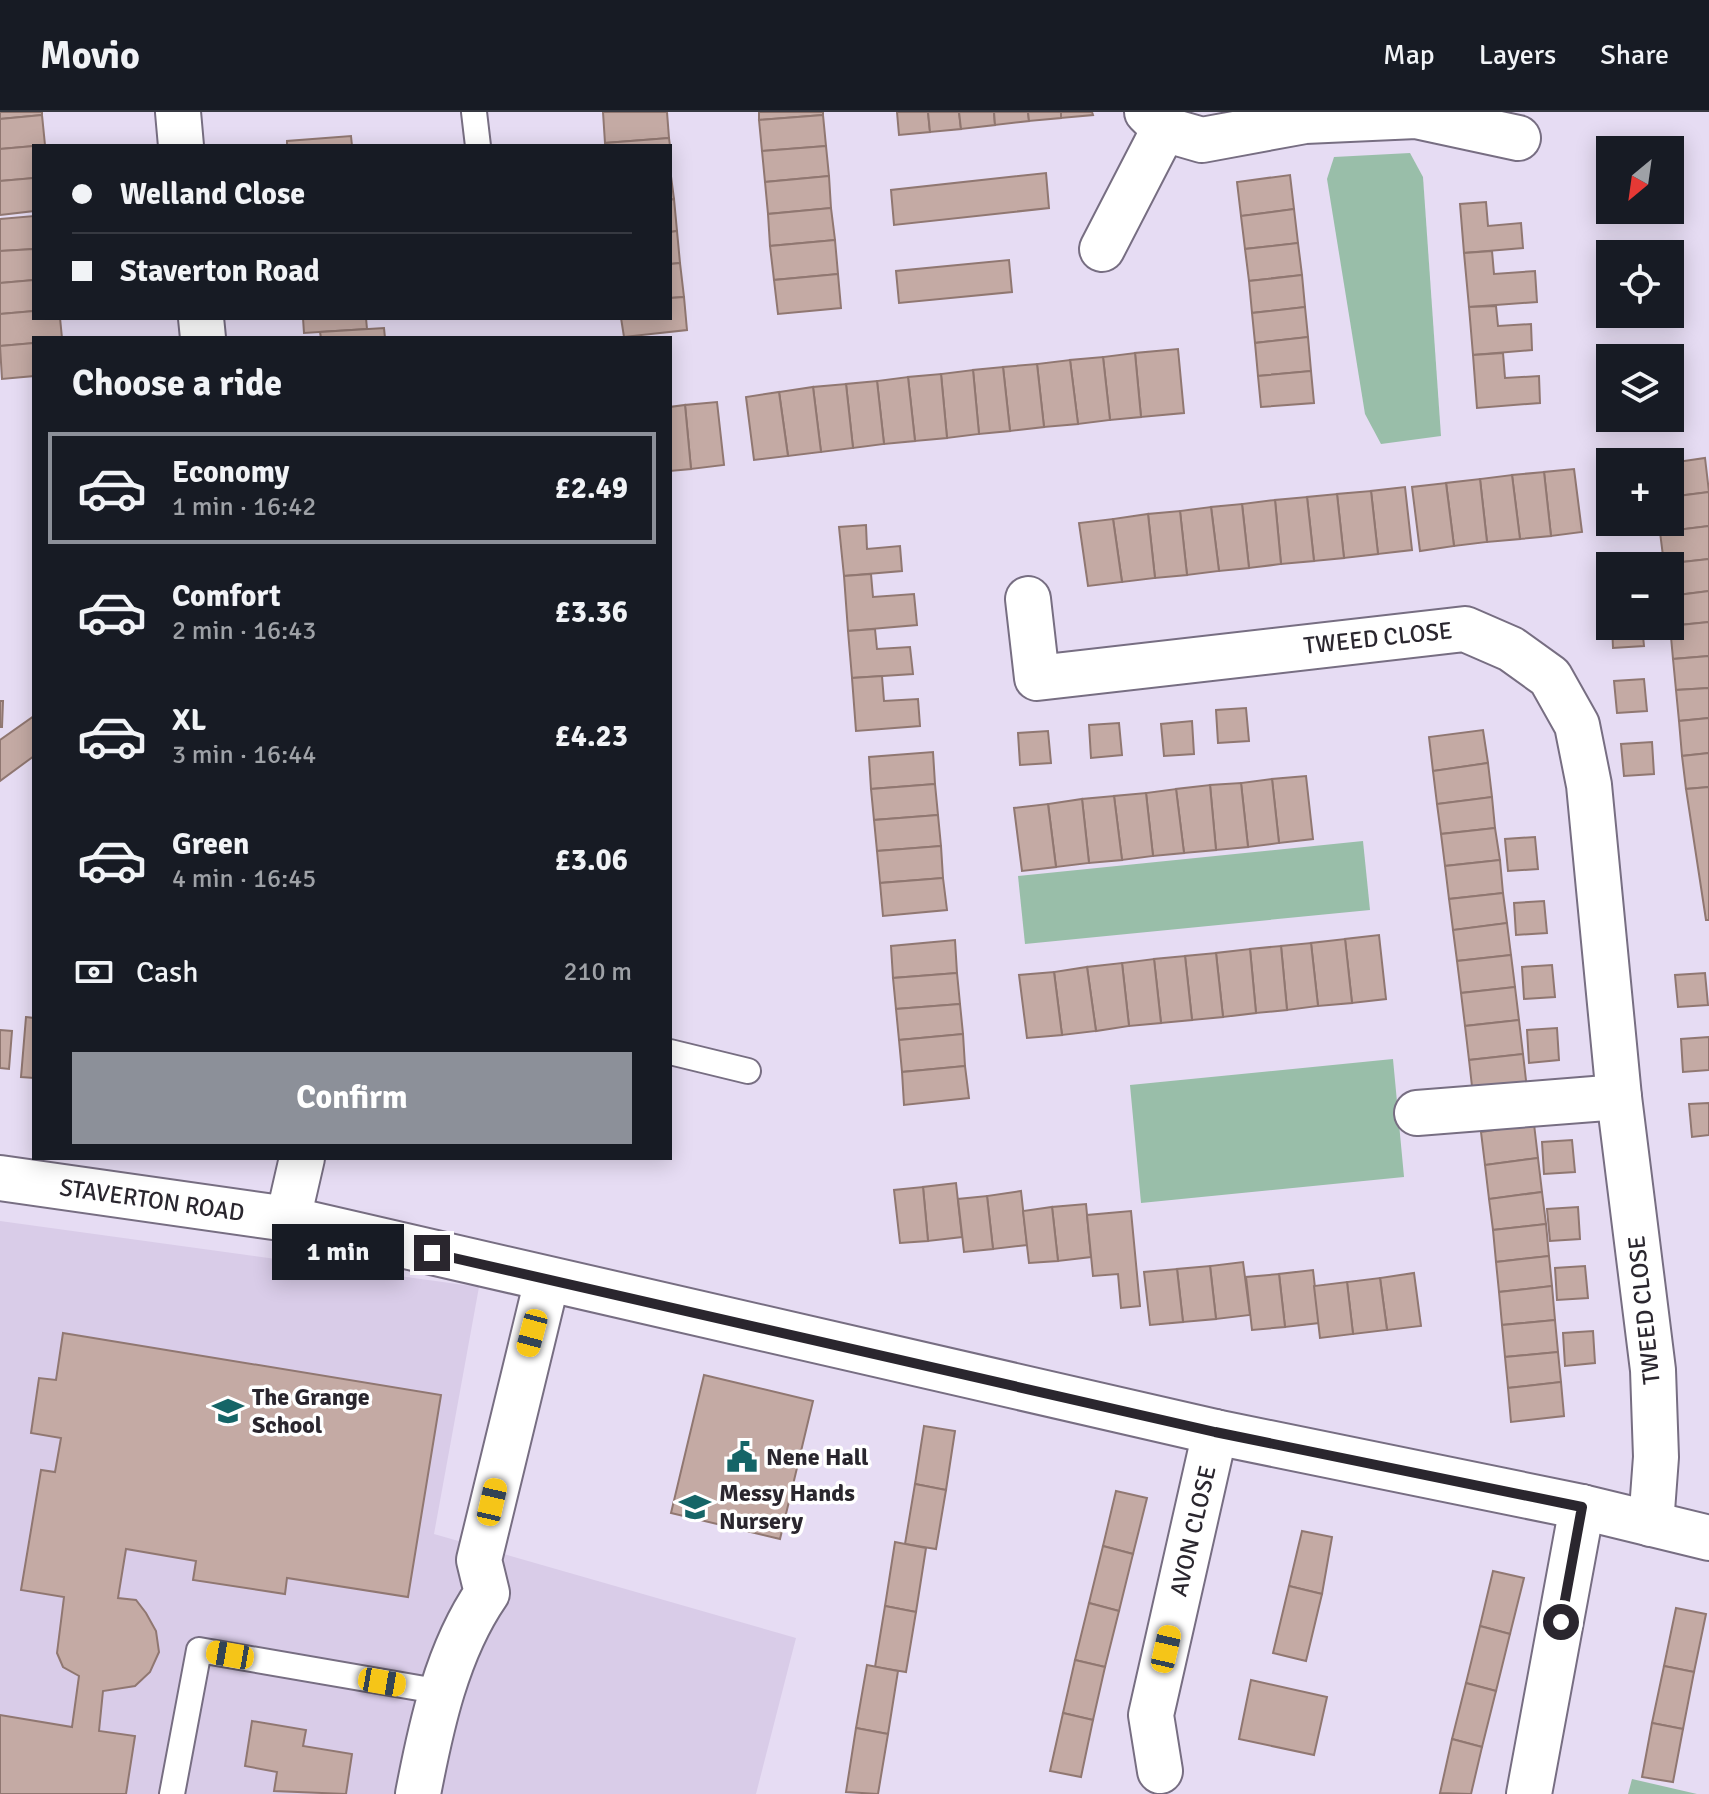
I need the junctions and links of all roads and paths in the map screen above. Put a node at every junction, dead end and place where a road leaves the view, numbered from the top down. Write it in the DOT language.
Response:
graph roads {
  1 [pos="178,112"];
  2 [pos="474,112"];
  3 [pos="1155,120"];
  4 [pos="1518,138"];
  5 [pos="181,144"];
  6 [pos="478,144"];
  7 [pos="1102,249"];
  8 [pos="1028,599"];
  9 [pos="672,1052"];
  10 [pos="748,1071"];
  11 [pos="1619,1097"];
  12 [pos="1417,1113"];
  13 [pos="302,1160"];
  14 [pos="0,1178"];
  15 [pos="288,1219"];
  16 [pos="547,1280"];
  17 [pos="1215,1432"];
  18 [pos="1582,1507"];
  19 [pos="1651,1524"];
  20 [pos="1709,1538"];
  21 [pos="442,1692"];
  22 [pos="1160,1771"];
  23 [pos="172,1794"];
  24 [pos="418,1794"];
  25 [pos="1529,1794"];
  1 -- 5 [label="street"];
  2 -- 6 [label="lane"];
  3 -- 4 [label="street"];
  3 -- 7 [label="street"];
  8 -- 11 [label="street, TWEED CLOSE"];
  9 -- 10 [label="lane"];
  11 -- 12 [label="street"];
  11 -- 19 [label="street, TWEED CLOSE"];
  13 -- 15 [label="street"];
  14 -- 15 [label="street, STAVERTON ROAD"];
  15 -- 16 [label="street, STAVERTON ROAD"];
  16 -- 17 [label="street, STAVERTON ROAD"];
  16 -- 21 [label="street"];
  17 -- 18 [label="street, STAVERTON ROAD"];
  17 -- 22 [label="street, AVON CLOSE"];
  18 -- 19 [label="street, STAVERTON ROAD"];
  18 -- 25 [label="street"];
  19 -- 20 [label="street, STAVERTON ROAD"];
  21 -- 23 [label="lane"];
  21 -- 24 [label="street"];
}
